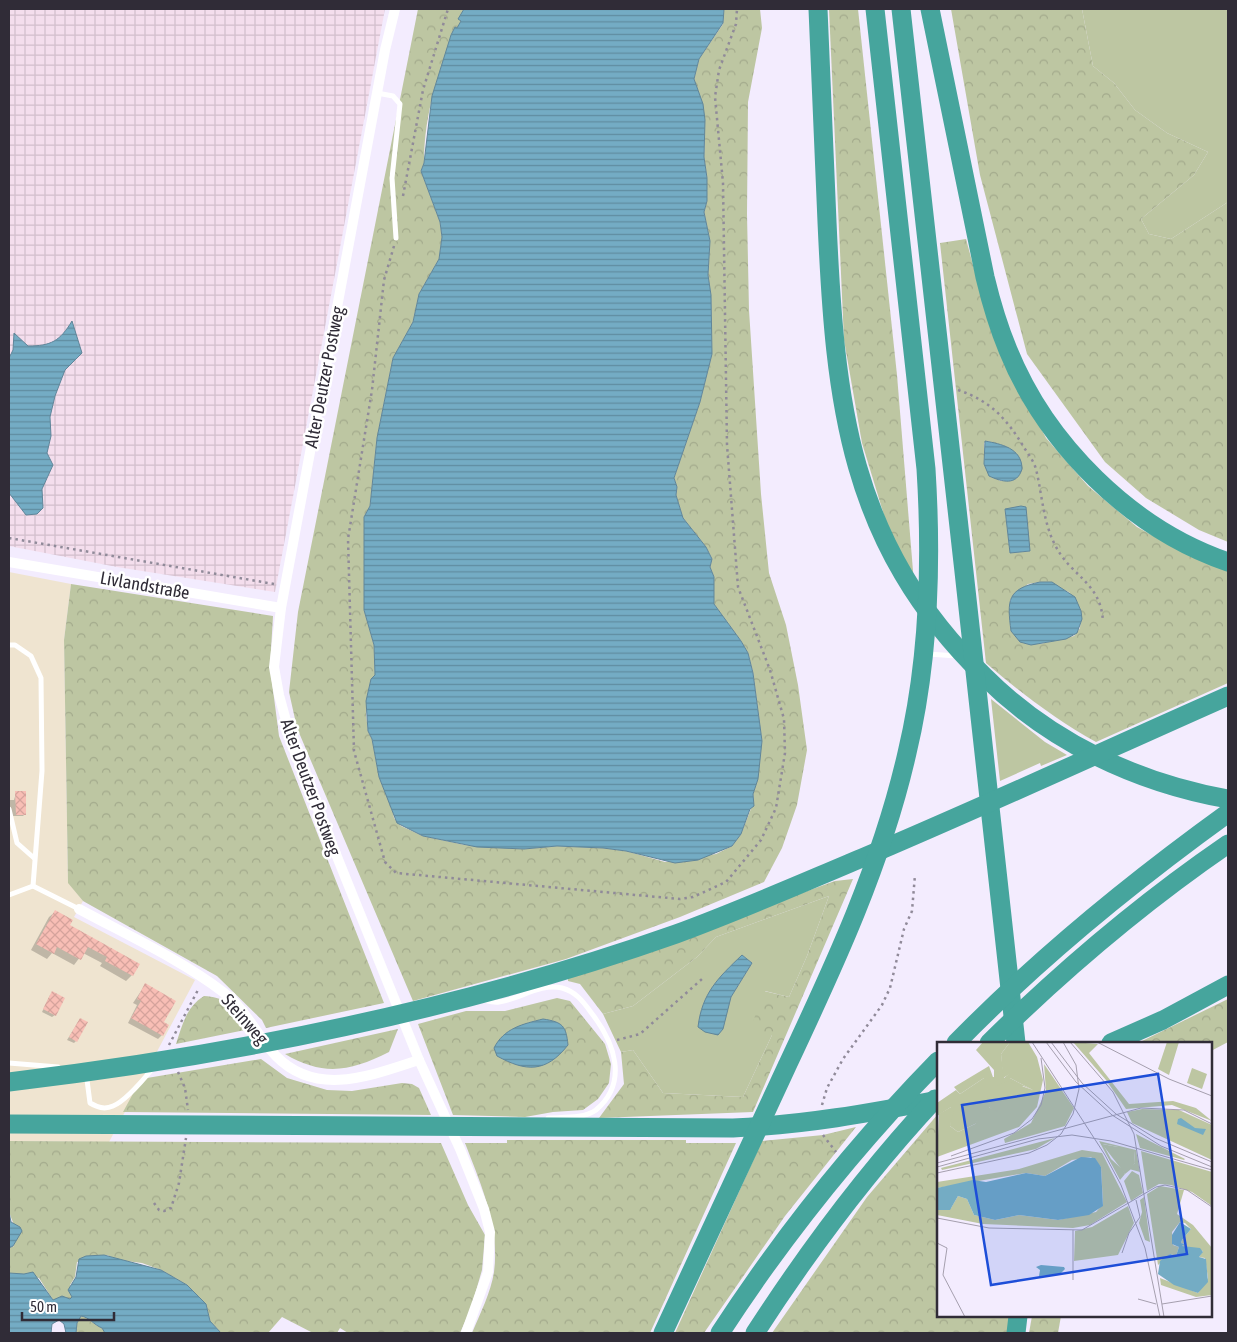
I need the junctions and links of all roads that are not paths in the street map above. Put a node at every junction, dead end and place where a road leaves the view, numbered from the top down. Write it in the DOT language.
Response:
graph roads {
  1 [pos="395,9"];
  2 [pos="818,9"];
  3 [pos="875,9"];
  4 [pos="901,9"];
  5 [pos="930,9"];
  6 [pos="377,93"];
  7 [pos="396,238"];
  8 [pos="9,562"];
  9 [pos="1228,562"];
  10 [pos="281,608"];
  11 [pos="9,645"];
  12 [pos="924,653"];
  13 [pos="975,657"];
  14 [pos="1228,696"];
  15 [pos="1226,803"];
  16 [pos="9,810"];
  17 [pos="1228,844"];
  18 [pos="34,858"];
  19 [pos="33,886"];
  20 [pos="9,895"];
  21 [pos="79,909"];
  22 [pos="1228,985"];
  23 [pos="464,998"];
  24 [pos="961,1037"];
  25 [pos="990,1042"];
  26 [pos="1016,1042"];
  27 [pos="1113,1042"];
  28 [pos="167,1050"];
  29 [pos="419,1060"];
  30 [pos="937,1062"];
  31 [pos="9,1063"];
  32 [pos="9,1082"];
  33 [pos="937,1097"];
  34 [pos="937,1100"];
  35 [pos="9,1124"];
  36 [pos="534,1127"];
  37 [pos="1018,1317"];
  38 [pos="466,1333"];
  39 [pos="663,1333"];
  40 [pos="720,1333"];
  41 [pos="755,1333"];
  42 [pos="1016,1333"];
  1 -- 6 [label="street, Alter Deutzer Postweg"];
  2 -- 15 [label="highway"];
  3 -- 12 [label="highway"];
  4 -- 13 [label="highway"];
  5 -- 9 [label="highway"];
  6 -- 7 [label="lane"];
  6 -- 10 [label="street, Alter Deutzer Postweg"];
  8 -- 10 [label="street, Livlandstraße"];
  10 -- 29 [label="street, Alter Deutzer Postweg"];
  11 -- 18 [label="lane"];
  12 -- 13 [label="lane"];
  12 -- 39 [label="highway"];
  13 -- 26 [label="highway"];
  14 -- 23 [label="highway"];
  15 -- 24 [label="highway"];
  16 -- 18 [label="lane"];
  17 -- 25 [label="highway"];
  18 -- 19 [label="lane"];
  19 -- 20 [label="lane"];
  19 -- 21 [label="lane"];
  21 -- 29 [label="street, Steinweg"];
  22 -- 27 [label="highway"];
  23 -- 32 [label="highway"];
  23 -- 36 [label="lane"];
  28 -- 31 [label="lane"];
  29 -- 38 [label="street, Alter Deutzer Postweg"];
  30 -- 40 [label="highway"];
  33 -- 41 [label="highway"];
  34 -- 36 [label="highway"];
  35 -- 36 [label="highway"];
  37 -- 42 [label="highway"];
}
